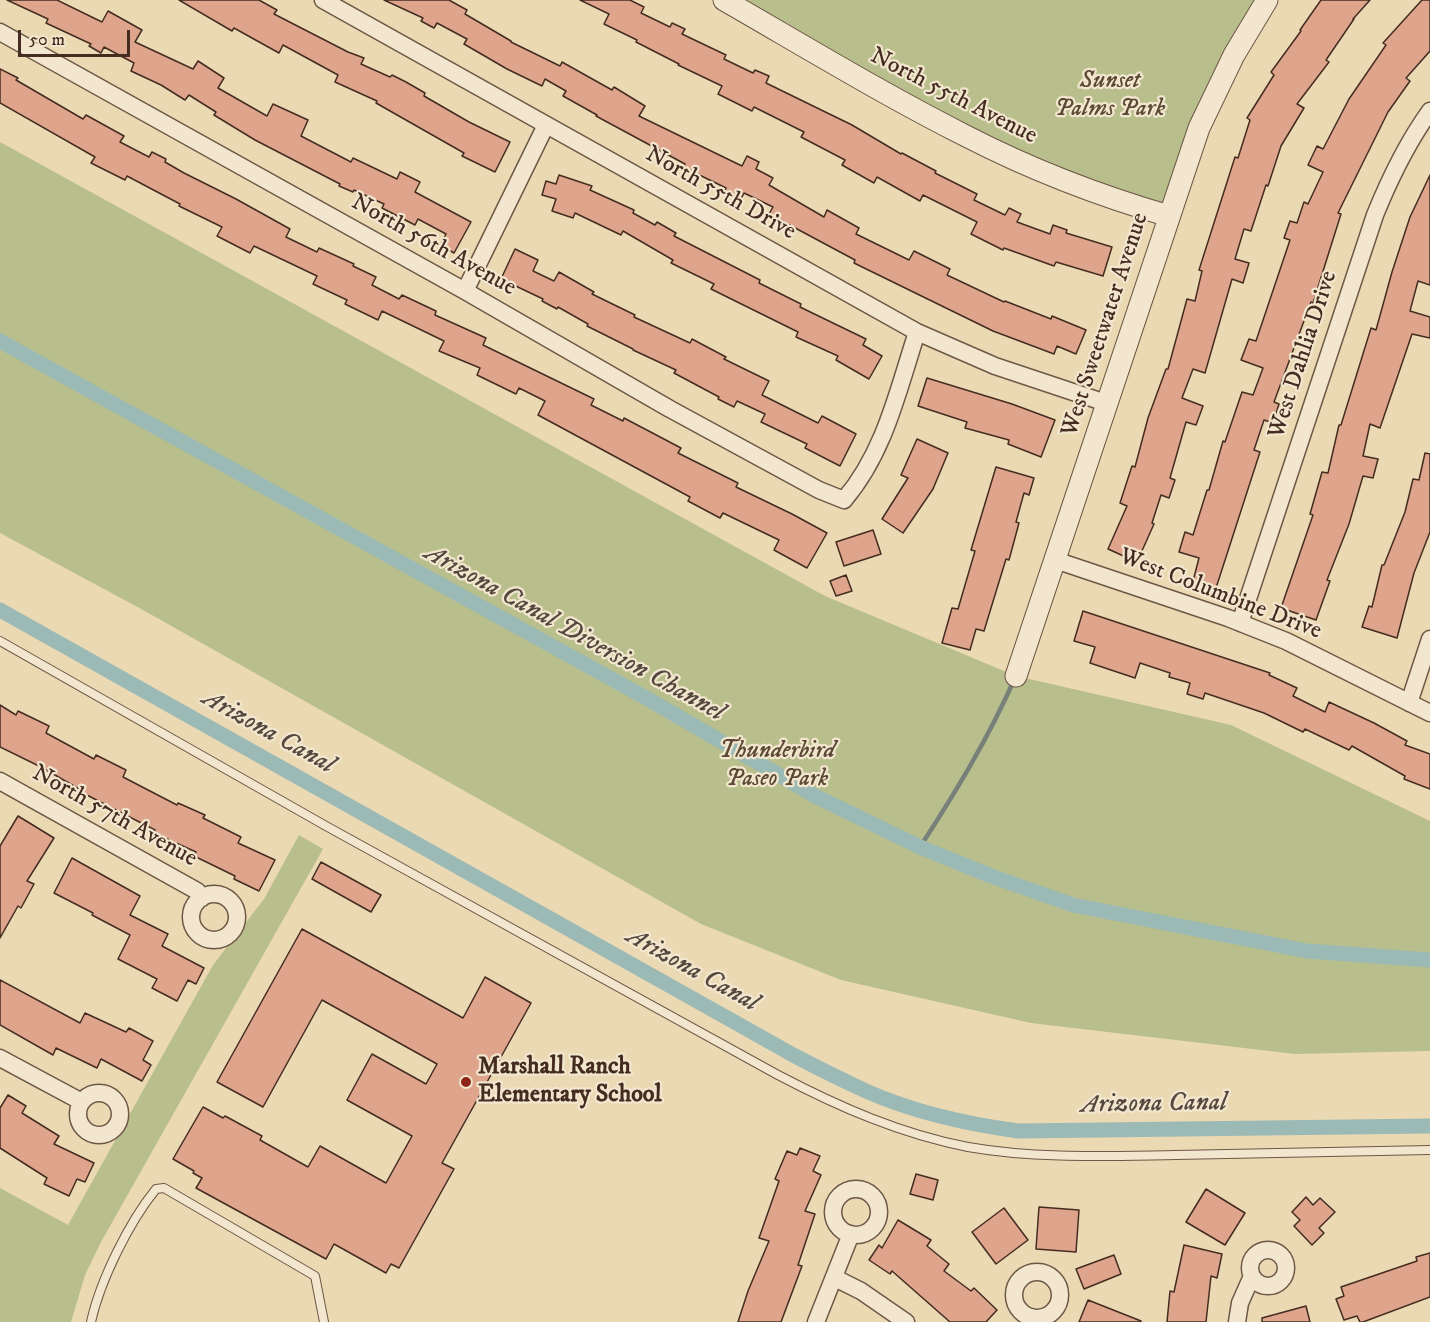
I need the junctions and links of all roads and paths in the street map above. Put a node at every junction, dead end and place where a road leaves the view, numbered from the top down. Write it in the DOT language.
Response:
graph roads {
  1 [pos="323,0"];
  2 [pos="723,0"];
  3 [pos="1267,0"];
  4 [pos="0,32"];
  5 [pos="1430,111"];
  6 [pos="546,125"];
  7 [pos="1169,216"];
  8 [pos="465,291"];
  9 [pos="917,332"];
  10 [pos="1106,402"];
  11 [pos="1055,560"];
  12 [pos="1240,623"];
  13 [pos="1430,639"];
  14 [pos="0,641"];
  15 [pos="1016,676"];
  16 [pos="1409,703"];
  17 [pos="1430,713"];
  18 [pos="0,782"];
  19 [pos="202,898"];
  20 [pos="0,1058"];
  21 [pos="81,1102"];
  22 [pos="1430,1150"];
  23 [pos="851,1234"];
  24 [pos="1252,1276"];
  25 [pos="835,1278"];
  26 [pos="90,1322"];
  27 [pos="324,1322"];
  28 [pos="816,1322"];
  29 [pos="906,1322"];
  30 [pos="1237,1322"];
  1 -- 6 [label="street, North 55th Drive"];
  2 -- 7 [label="street, North 55th Avenue"];
  3 -- 7 [label="street, West Sweetwater Avenue"];
  4 -- 8 [label="street, North 56th Avenue"];
  5 -- 12 [label="street, West Dahlia Drive"];
  6 -- 8 [label="street"];
  6 -- 9 [label="street, North 55th Drive"];
  7 -- 10 [label="street, West Sweetwater Avenue"];
  8 -- 9 [label="street, North 56th Avenue"];
  9 -- 10 [label="street, North 55th Drive"];
  10 -- 11 [label="street, West Sweetwater Avenue"];
  11 -- 12 [label="street, West Columbine Drive"];
  11 -- 15 [label="street, West Sweetwater Avenue"];
  12 -- 16 [label="street, West Columbine Drive"];
  13 -- 16 [label="street"];
  14 -- 22 [label="lane"];
  16 -- 17 [label="street, West Columbine Drive"];
  18 -- 19 [label="street, North 57th Avenue"];
  20 -- 21 [label="street"];
  23 -- 25 [label="street"];
  24 -- 30 [label="street"];
  25 -- 28 [label="street"];
  25 -- 29 [label="street"];
  26 -- 27 [label="lane"];
}
